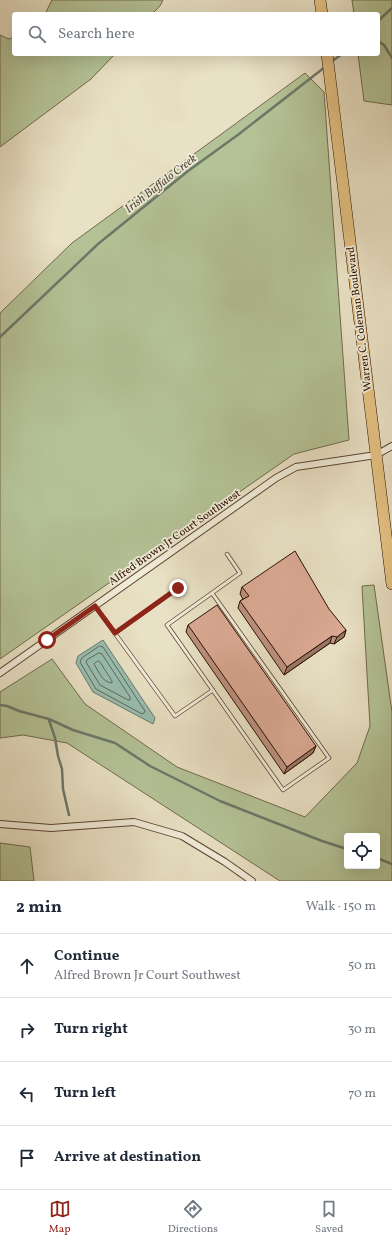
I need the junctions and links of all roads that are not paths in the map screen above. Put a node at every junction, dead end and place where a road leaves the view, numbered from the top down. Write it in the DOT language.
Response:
graph roads {
  1 [pos="320,0"];
  2 [pos="322,12"];
  3 [pos="327,56"];
  4 [pos="392,446"];
  5 [pos="376,455"];
  6 [pos="227,554"];
  7 [pos="392,584"];
  8 [pos="178,588"];
  9 [pos="212,593"];
  10 [pos="95,606"];
  11 [pos="115,633"];
  12 [pos="0,673"];
  13 [pos="213,690"];
  14 [pos="0,824"];
  15 [pos="252,881"];
  1 -- 2 [label="highway"];
  3 -- 5 [label="highway, Warren C. Coleman Boulevard"];
  4 -- 5 [label="street"];
  5 -- 7 [label="highway, Warren C. Coleman Boulevard"];
  5 -- 10 [label="street, Alfred Brown Jr Court Southwest"];
  6 -- 9 [label="lane"];
  8 -- 11 [label="lane"];
  9 -- 13 [label="lane"];
  9 -- 13 [label="lane"];
  10 -- 11 [label="lane"];
  10 -- 12 [label="street, Alfred Brown Jr Court Southwest"];
  11 -- 13 [label="lane"];
  14 -- 15 [label="street"];
}
